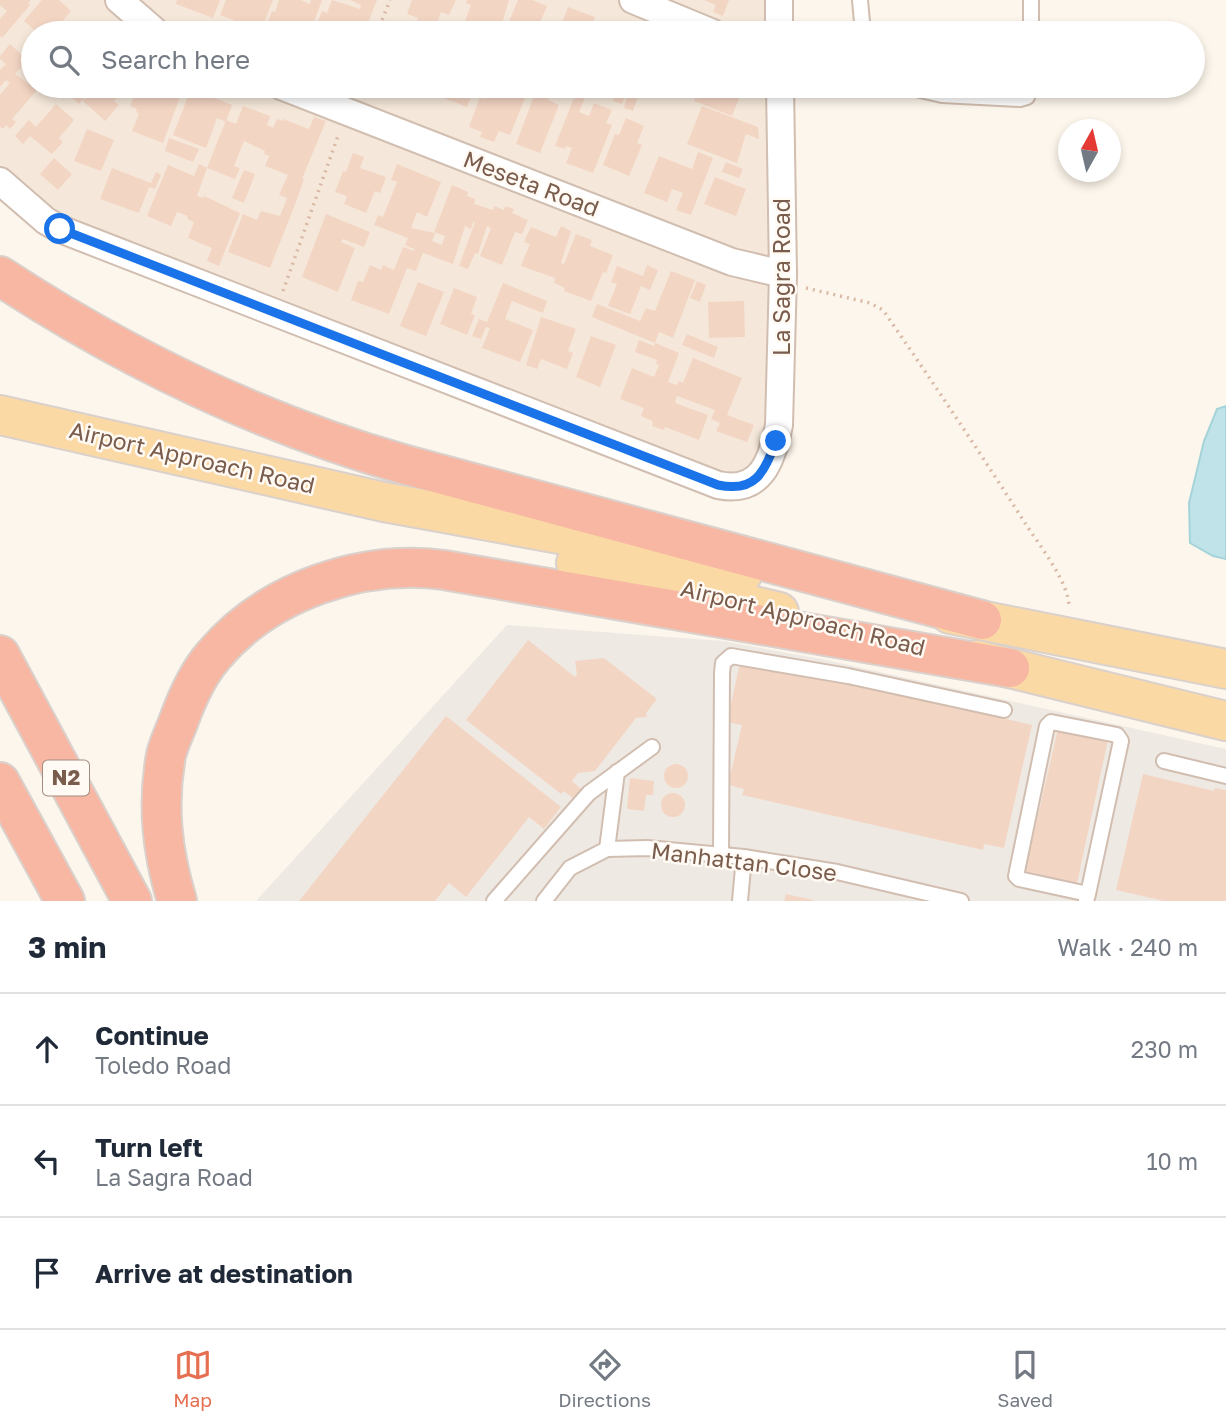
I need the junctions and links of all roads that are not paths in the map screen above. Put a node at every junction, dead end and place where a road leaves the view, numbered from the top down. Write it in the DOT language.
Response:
graph roads {
  1 [pos="119,0"];
  2 [pos="633,0"];
  3 [pos="779,0"];
  4 [pos="860,0"];
  5 [pos="1031,0"];
  6 [pos="143,21"];
  7 [pos="684,21"];
  8 [pos="779,21"];
  9 [pos="862,21"];
  10 [pos="1031,21"];
  11 [pos="313,98"];
  12 [pos="780,98"];
  13 [pos="1000,98"];
  14 [pos="1024,98"];
  15 [pos="0,181"];
  16 [pos="0,276"];
  17 [pos="783,280"];
  18 [pos="0,415"];
  19 [pos="384,502"];
  20 [pos="982,620"];
  21 [pos="0,655"];
  22 [pos="1010,668"];
  23 [pos="1226,669"];
  24 [pos="1004,710"];
  25 [pos="1226,721"];
  26 [pos="652,747"];
  27 [pos="1164,761"];
  28 [pos="617,772"];
  29 [pos="1226,776"];
  30 [pos="0,782"];
  31 [pos="607,849"];
  32 [pos="722,855"];
  33 [pos="744,857"];
  34 [pos="1087,897"];
  35 [pos="938,898"];
  36 [pos="65,901"];
  37 [pos="132,901"];
  38 [pos="177,901"];
  39 [pos="494,901"];
  40 [pos="544,901"];
  41 [pos="740,901"];
  42 [pos="961,901"];
  1 -- 6 [label="street"];
  2 -- 7 [label="street"];
  3 -- 8 [label="street"];
  4 -- 9 [label="lane"];
  5 -- 10 [label="lane"];
  11 -- 17 [label="street, Meseta Road"];
  12 -- 17 [label="street, La Sagra Road"];
  13 -- 14 [label="lane"];
  15 -- 17 [label="street, La Sagra Road"];
  16 -- 20 [label="highway"];
  18 -- 19 [label="main road, Airport Approach Road"];
  19 -- 20 [label="main road, Airport Approach Road"];
  19 -- 22 [label="main road, Airport Approach Road"];
  20 -- 23 [label="main road, Airport Approach Road"];
  21 -- 37 [label="highway, N2"];
  22 -- 25 [label="main road, Airport Approach Road"];
  22 -- 38 [label="highway"];
  24 -- 32 [label="lane"];
  26 -- 28 [label="lane"];
  27 -- 29 [label="lane"];
  28 -- 31 [label="lane"];
  28 -- 39 [label="lane"];
  30 -- 36 [label="highway, N2"];
  31 -- 32 [label="lane, Manhattan Close"];
  31 -- 40 [label="lane, Manhattan Close"];
  32 -- 33 [label="lane, Manhattan Close"];
  33 -- 35 [label="lane, Manhattan Close"];
  33 -- 41 [label="lane"];
  34 -- 34 [label="lane"];
  35 -- 42 [label="lane, Manhattan Close"];
}
